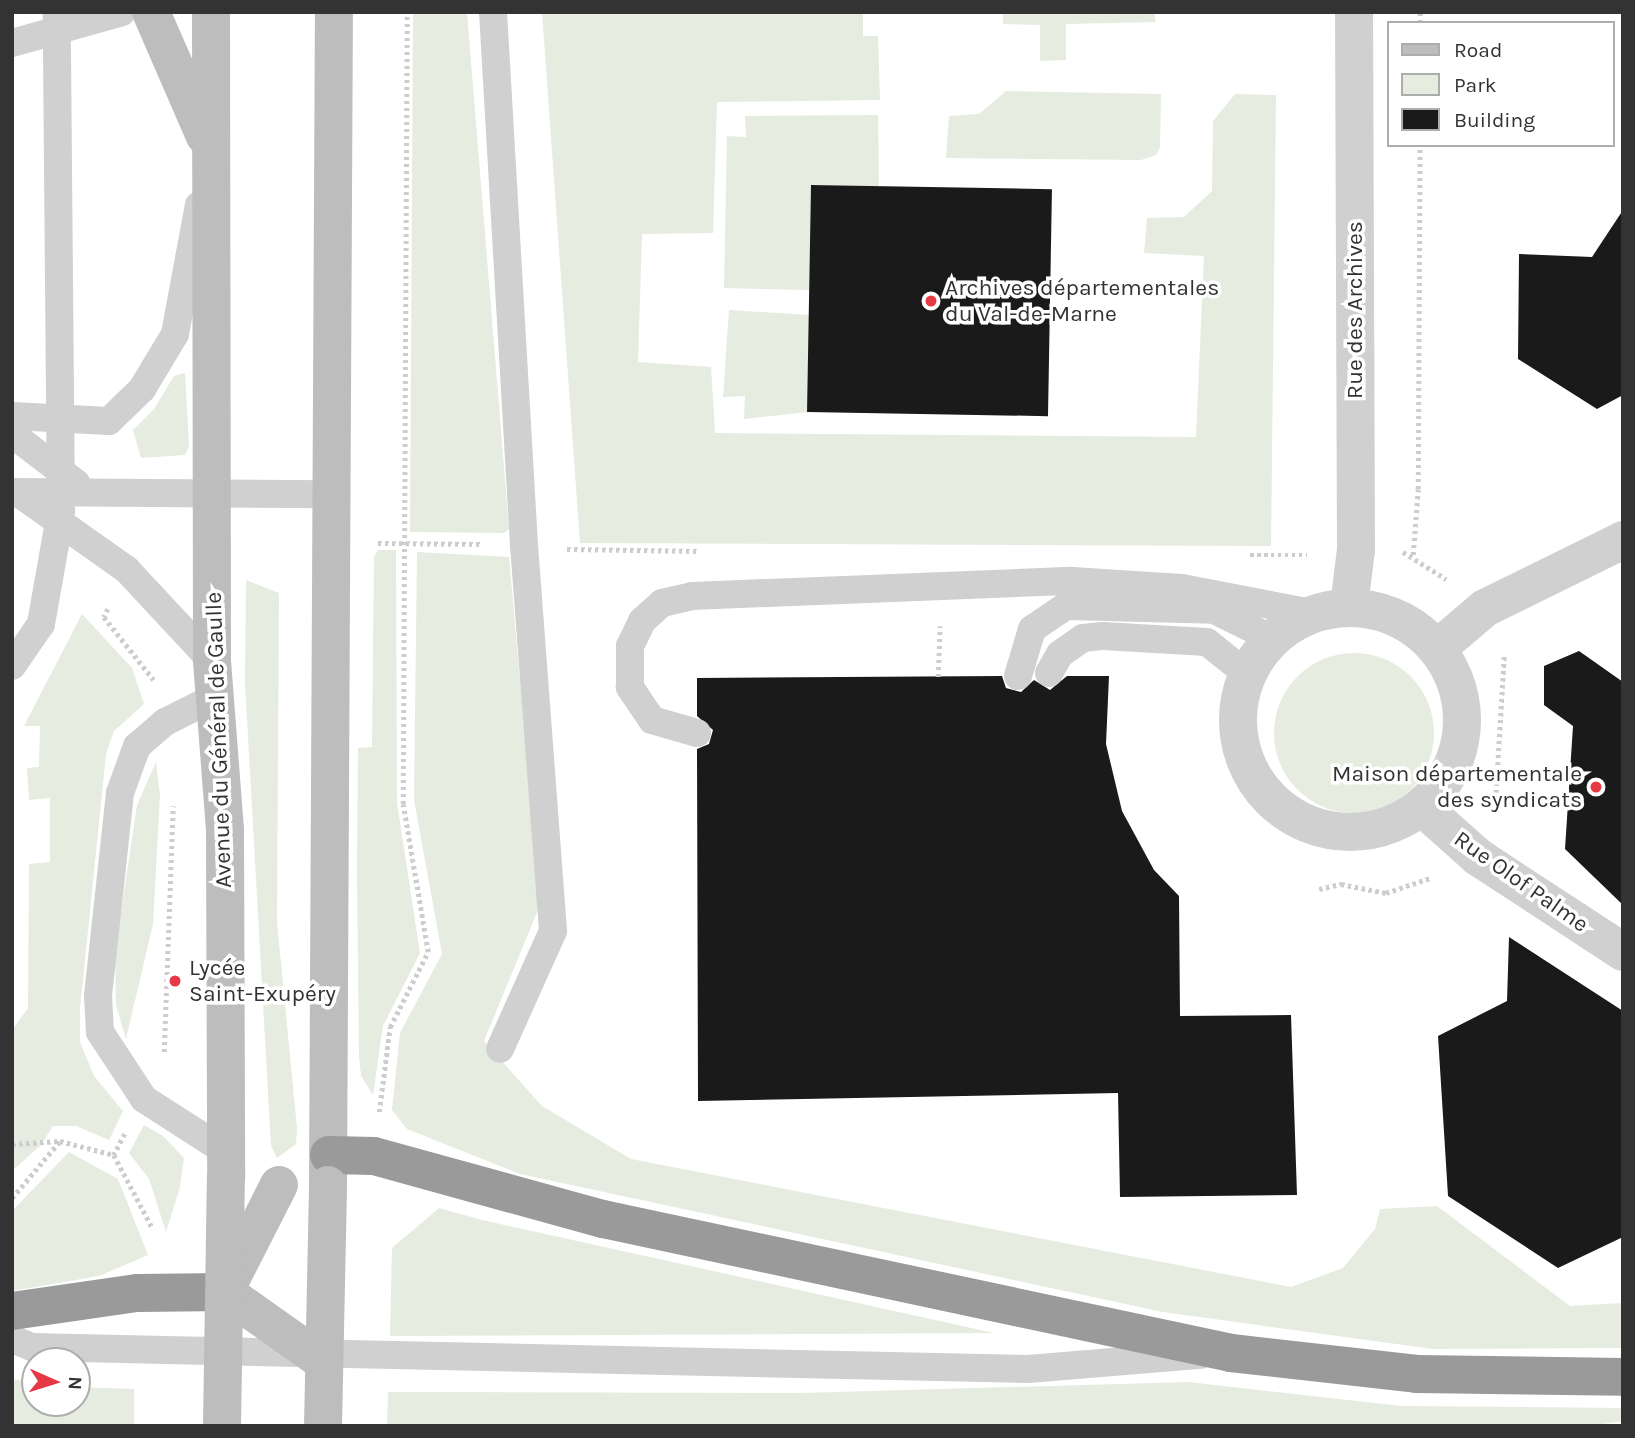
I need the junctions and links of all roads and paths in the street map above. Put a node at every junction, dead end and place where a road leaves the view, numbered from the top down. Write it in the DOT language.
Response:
graph roads {
  1 [pos="57,12"];
  2 [pos="122,12"];
  3 [pos="151,12"];
  4 [pos="211,12"];
  5 [pos="334,12"];
  6 [pos="357,12"];
  7 [pos="407,12"];
  8 [pos="493,12"];
  9 [pos="1354,12"];
  10 [pos="12,43"];
  11 [pos="335,141"];
  12 [pos="210,147"];
  13 [pos="1420,147"];
  14 [pos="12,416"];
  15 [pos="12,434"];
  16 [pos="14,492"];
  17 [pos="89,493"];
  18 [pos="212,494"];
  19 [pos="331,494"];
  20 [pos="1623,540"];
  21 [pos="1356,550"];
  22 [pos="1413,555"];
  23 [pos="1349,607"];
  24 [pos="1485,608"];
  25 [pos="1312,613"];
  26 [pos="941,617"];
  27 [pos="1271,638"];
  28 [pos="1438,648"];
  29 [pos="12,666"];
  30 [pos="1049,673"];
  31 [pos="1247,674"];
  32 [pos="1018,676"];
  33 [pos="939,677"];
  34 [pos="213,680"];
  35 [pos="697,733"];
  36 [pos="1423,807"];
  37 [pos="1623,952"];
  38 [pos="500,1049"];
  39 [pos="60,1141"];
  40 [pos="12,1144"];
  41 [pos="114,1155"];
  42 [pos="374,1156"];
  43 [pos="226,1164"];
  44 [pos="329,1170"];
  45 [pos="12,1198"];
  46 [pos="225,1292"];
  47 [pos="12,1311"];
  48 [pos="12,1339"];
  49 [pos="1231,1353"];
  50 [pos="324,1362"];
  51 [pos="1623,1377"];
  52 [pos="222,1426"];
  53 [pos="323,1426"];
  1 -- 29 [label="lane, bridge"];
  2 -- 10 [label="lane"];
  3 -- 12 [label="main road"];
  4 -- 12 [label="main road, Avenue du Général de Gaulle"];
  5 -- 11 [label="main road"];
  6 -- 11 [label="main road"];
  7 -- 42 [label="path"];
  8 -- 38 [label="lane"];
  9 -- 21 [label="street, Rue des Archives"];
  11 -- 19 [label="main road"];
  12 -- 14 [label="lane"];
  12 -- 18 [label="main road, Avenue du Général de Gaulle"];
  13 -- 22 [label="path"];
  15 -- 17 [label="lane"];
  16 -- 17 [label="lane"];
  16 -- 34 [label="lane"];
  17 -- 18 [label="lane"];
  18 -- 19 [label="lane"];
  18 -- 34 [label="main road, Avenue du Général de Gaulle"];
  19 -- 44 [label="main road"];
  20 -- 24 [label="street"];
  21 -- 22 [label="path"];
  21 -- 23 [label="street, Rue des Archives"];
  22 -- 24 [label="path"];
  23 -- 25 [label="street"];
  23 -- 28 [label="street"];
  24 -- 28 [label="street"];
  25 -- 27 [label="street"];
  25 -- 35 [label="lane"];
  26 -- 33 [label="path"];
  27 -- 31 [label="street"];
  27 -- 32 [label="lane"];
  28 -- 36 [label="street"];
  30 -- 31 [label="lane"];
  31 -- 36 [label="street"];
  34 -- 43 [label="main road, Avenue du Général de Gaulle"];
  34 -- 43 [label="lane"];
  36 -- 37 [label="street, Rue Olof Palme"];
  39 -- 40 [label="path"];
  39 -- 41 [label="path"];
  39 -- 45 [label="path"];
  42 -- 44 [label="highway"];
  42 -- 49 [label="highway"];
  43 -- 46 [label="main road, Avenue du Général de Gaulle, bridge"];
  44 -- 46 [label="main road, bridge"];
  44 -- 50 [label="main road, bridge"];
  46 -- 47 [label="highway"];
  46 -- 50 [label="main road, bridge"];
  46 -- 52 [label="main road, Avenue du Général de Gaulle, bridge"];
  48 -- 49 [label="lane"];
  49 -- 51 [label="highway"];
  50 -- 53 [label="main road, bridge"];
}
